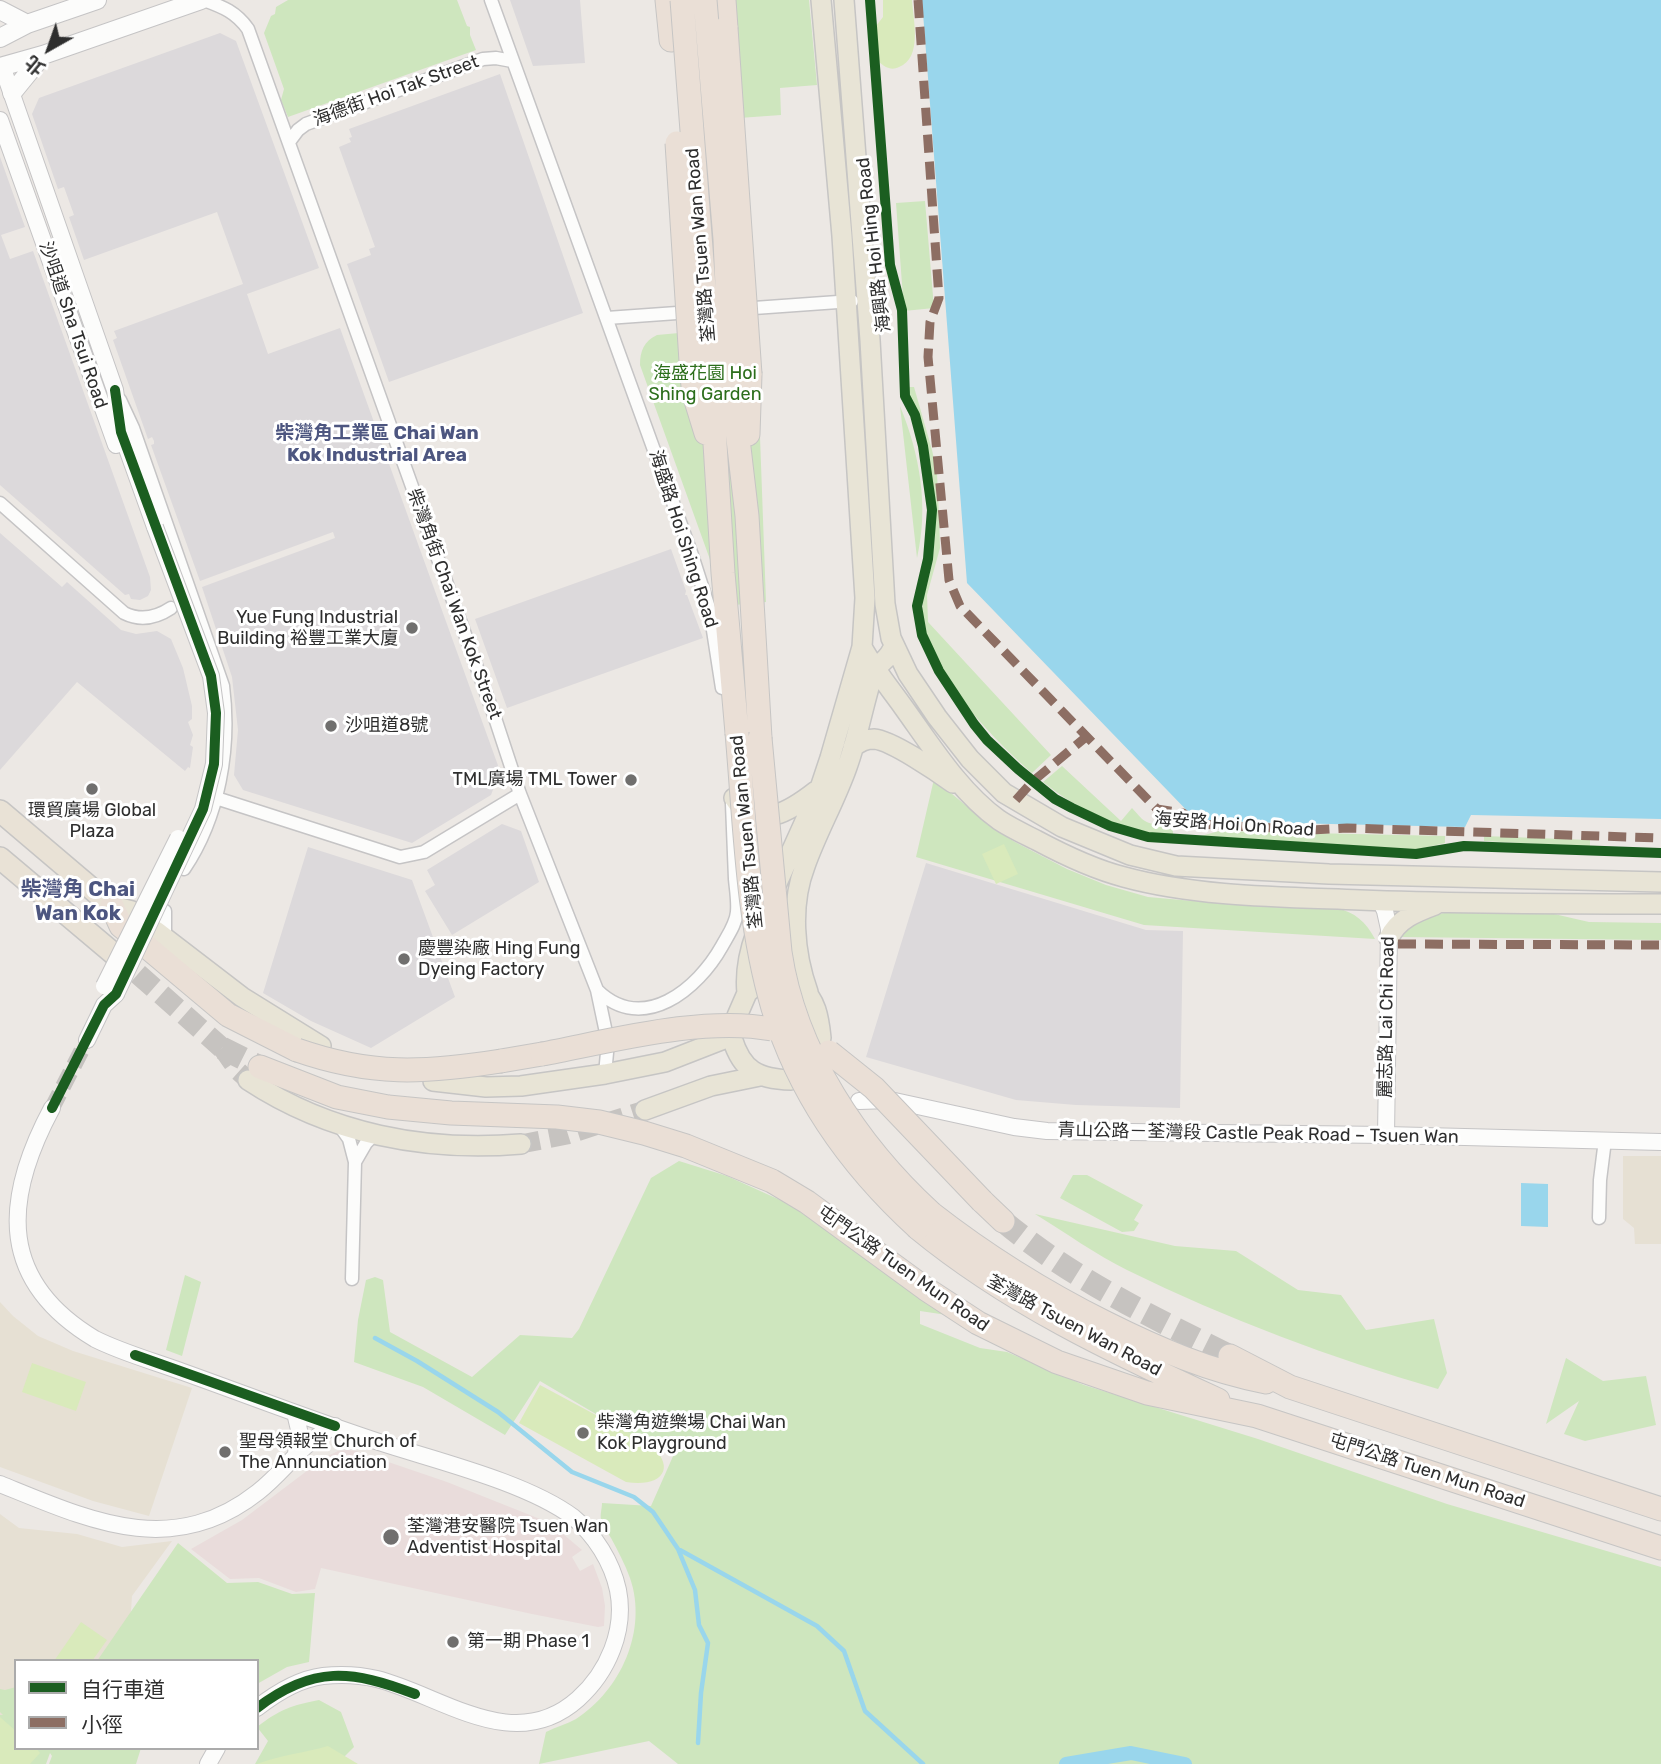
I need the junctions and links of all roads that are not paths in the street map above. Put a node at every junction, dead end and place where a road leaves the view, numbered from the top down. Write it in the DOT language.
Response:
graph roads {
  1 [pos="97,0"];
  2 [pos="202,0"];
  3 [pos="491,0"];
  4 [pos="705,0"];
  5 [pos="724,0"];
  6 [pos="821,0"];
  7 [pos="844,0"];
  8 [pos="670,3"];
  9 [pos="0,10"];
  10 [pos="27,24"];
  11 [pos="0,38"];
  12 [pos="43,55"];
  13 [pos="512,61"];
  14 [pos="1,64"];
  15 [pos="12,93"];
  16 [pos="0,120"];
  17 [pos="289,142"];
  18 [pos="866,301"];
  19 [pos="846,302"];
  20 [pos="607,318"];
  21 [pos="115,390"];
  22 [pos="116,434"];
  23 [pos="717,474"];
  24 [pos="0,503"];
  25 [pos="747,516"];
  26 [pos="170,608"];
  27 [pos="892,641"];
  28 [pos="862,647"];
  29 [pos="874,670"];
  30 [pos="853,747"];
  31 [pos="820,788"];
  32 [pos="731,792"];
  33 [pos="969,793"];
  34 [pos="520,794"];
  35 [pos="216,798"];
  36 [pos="0,811"];
  37 [pos="0,858"];
  38 [pos="184,869"];
  39 [pos="1329,874"];
  40 [pos="1661,882"];
  41 [pos="1380,900"];
  42 [pos="1442,903"];
  43 [pos="1661,904"];
  44 [pos="165,911"];
  45 [pos="123,916"];
  46 [pos="156,938"];
  47 [pos="1389,938"];
  48 [pos="114,954"];
  49 [pos="597,990"];
  50 [pos="808,992"];
  51 [pos="747,993"];
  52 [pos="737,1016"];
  53 [pos="772,1029"];
  54 [pos="87,1040"];
  55 [pos="321,1046"];
  56 [pos="821,1049"];
  57 [pos="254,1074"];
  58 [pos="605,1074"];
  59 [pos="760,1076"];
  60 [pos="433,1081"];
  61 [pos="859,1101"];
  62 [pos="52,1108"];
  63 [pos="645,1110"];
  64 [pos="339,1125"];
  65 [pos="374,1135"];
  66 [pos="1386,1135"];
  67 [pos="1605,1140"];
  68 [pos="1661,1142"];
  69 [pos="521,1143"];
  70 [pos="355,1162"];
  71 [pos="1599,1218"];
  72 [pos="925,1220"];
  73 [pos="1003,1221"];
  74 [pos="352,1279"];
  75 [pos="1230,1356"];
  76 [pos="1290,1387"];
  77 [pos="295,1413"];
  78 [pos="1257,1416"];
  79 [pos="335,1426"];
  80 [pos="296,1453"];
  81 [pos="0,1485"];
  82 [pos="1661,1509"];
  83 [pos="1661,1548"];
  84 [pos="259,1706"];
  1 -- 10 [label="main road"];
  2 -- 12 [label="main road"];
  2 -- 17 [label="street, 柴灣角街 Chai Wan Kok Street"];
  3 -- 13 [label="street, 海盛路 Hoi Shing Road"];
  4 -- 25 [label="highway, 荃灣路 Tsuen Wan Road, bridge"];
  5 -- 25 [label="highway, bridge"];
  6 -- 19 [label="main road, 海興路 Hoi Hing Road"];
  7 -- 18 [label="main road, 海興路 Hoi Hing Road"];
  8 -- 23 [label="highway, 荃灣路 Tsuen Wan Road, bridge"];
  8 -- 23 [label="highway, bridge"];
  9 -- 10 [label="main road"];
  10 -- 11 [label="main road"];
  12 -- 14 [label="main road"];
  12 -- 15 [label="main road"];
  13 -- 17 [label="street, 海德街 Hoi Tak Street"];
  13 -- 20 [label="street, 海盛路 Hoi Shing Road"];
  14 -- 15 [label="street, 沙咀道 Sha Tsui Road"];
  15 -- 21 [label="street, 沙咀道 Sha Tsui Road"];
  16 -- 22 [label="street, 沙咀道 Sha Tsui Road"];
  17 -- 34 [label="street, 柴灣角街 Chai Wan Kok Street"];
  18 -- 19 [label="street"];
  18 -- 27 [label="main road, 海興路 Hoi Hing Road"];
  19 -- 20 [label="street"];
  19 -- 28 [label="main road, 海興路 Hoi Hing Road"];
  20 -- 32 [label="street, 海盛路 Hoi Shing Road"];
  21 -- 22 [label="street, 沙咀道 Sha Tsui Road"];
  21 -- 35 [label="street, 沙咀道 Sha Tsui Road"];
  22 -- 54 [label="street, 沙咀道 Sha Tsui Road, bridge"];
  23 -- 72 [label="highway, 荃灣路 Tsuen Wan Road, bridge"];
  24 -- 26 [label="street"];
  25 -- 72 [label="highway, 荃灣路 Tsuen Wan Road, bridge"];
  27 -- 28 [label="main road"];
  27 -- 29 [label="main road"];
  27 -- 39 [label="main road"];
  28 -- 29 [label="main road"];
  28 -- 31 [label="main road, 海興路 Hoi Hing Road"];
  29 -- 30 [label="main road"];
  29 -- 33 [label="main road"];
  30 -- 33 [label="main road"];
  30 -- 50 [label="main road"];
  31 -- 32 [label="main road"];
  31 -- 51 [label="main road, 海興路 Hoi Hing Road"];
  32 -- 49 [label="street, 海盛路 Hoi Shing Road"];
  33 -- 41 [label="main road"];
  34 -- 35 [label="street"];
  34 -- 49 [label="street, 柴灣角街 Chai Wan Kok Street"];
  35 -- 38 [label="street, 沙咀道 Sha Tsui Road"];
  36 -- 45 [label="highway"];
  37 -- 48 [label="highway"];
  39 -- 40 [label="main road"];
  39 -- 41 [label="main road"];
  41 -- 42 [label="main road"];
  41 -- 47 [label="street, 麗志路 Lai Chi Road"];
  42 -- 43 [label="main road"];
  42 -- 47 [label="main road"];
  44 -- 46 [label="street"];
  46 -- 53 [label="highway, bridge"];
  46 -- 55 [label="main road"];
  47 -- 66 [label="street, 麗志路 Lai Chi Road"];
  49 -- 58 [label="street, 柴灣角街 Chai Wan Kok Street"];
  50 -- 51 [label="main road"];
  50 -- 56 [label="main road"];
  51 -- 52 [label="main road"];
  56 -- 59 [label="main road"];
  56 -- 73 [label="highway, bridge"];
  57 -- 64 [label="main road"];
  57 -- 78 [label="highway, 屯門公路 Tuen Mun Road"];
  58 -- 59 [label="main road"];
  58 -- 60 [label="main road"];
  59 -- 63 [label="main road"];
  61 -- 66 [label="street, 青山公路－荃灣段 Castle Peak Road – Tsuen Wan"];
  62 -- 77 [label="street"];
  64 -- 65 [label="main road"];
  64 -- 70 [label="street"];
  65 -- 69 [label="main road"];
  65 -- 70 [label="street"];
  66 -- 67 [label="street, 青山公路－荃灣段 Castle Peak Road – Tsuen Wan"];
  67 -- 68 [label="street, 青山公路－荃灣段 Castle Peak Road – Tsuen Wan"];
  67 -- 71 [label="street"];
  70 -- 74 [label="street"];
  72 -- 76 [label="highway, 荃灣路 Tsuen Wan Road"];
  72 -- 78 [label="highway, 荃灣路 Tsuen Wan Road"];
  75 -- 76 [label="highway, 屯門公路 Tuen Mun Road"];
  76 -- 82 [label="highway, 屯門公路 Tuen Mun Road"];
  77 -- 79 [label="street"];
  77 -- 80 [label="street"];
  78 -- 83 [label="highway, 屯門公路 Tuen Mun Road"];
  79 -- 80 [label="street"];
  79 -- 84 [label="street"];
  80 -- 81 [label="street"];
}
